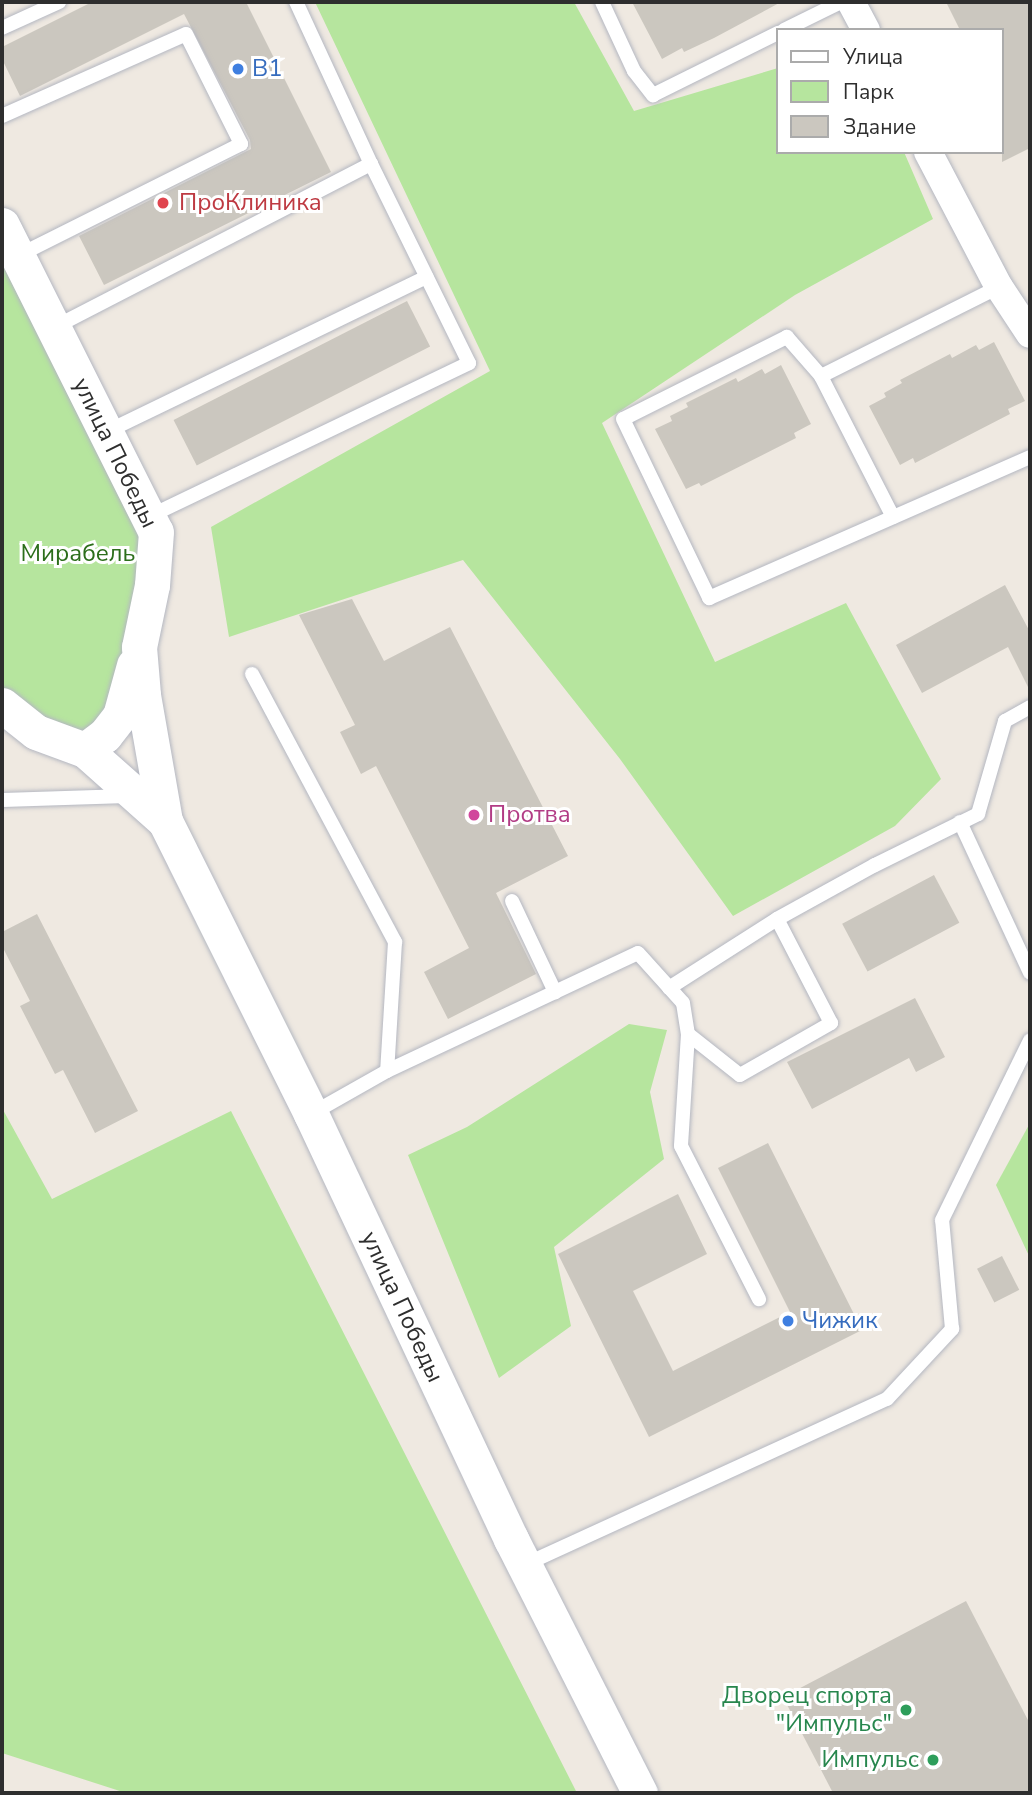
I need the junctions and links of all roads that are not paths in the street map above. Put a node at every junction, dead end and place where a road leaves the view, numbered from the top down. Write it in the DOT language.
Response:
graph roads {
  1 [pos="60,2"];
  2 [pos="296,2"];
  3 [pos="602,2"];
  4 [pos="841,2"];
  5 [pos="851,2"];
  6 [pos="2,28"];
  7 [pos="789,28"];
  8 [pos="865,28"];
  9 [pos="776,34"];
  10 [pos="2,116"];
  11 [pos="929,154"];
  12 [pos="371,164"];
  13 [pos="2,225"];
  14 [pos="17,256"];
  15 [pos="426,277"];
  16 [pos="999,287"];
  17 [pos="53,328"];
  18 [pos="1030,334"];
  19 [pos="821,376"];
  20 [pos="106,432"];
  21 [pos="1030,457"];
  22 [pos="148,517"];
  23 [pos="893,517"];
  24 [pos="139,647"];
  25 [pos="251,674"];
  26 [pos="2,705"];
  27 [pos="1030,707"];
  28 [pos="85,750"];
  29 [pos="136,795"];
  30 [pos="2,800"];
  31 [pos="164,821"];
  32 [pos="960,822"];
  33 [pos="512,901"];
  34 [pos="777,919"];
  35 [pos="1030,973"];
  36 [pos="669,988"];
  37 [pos="555,992"];
  38 [pos="688,1034"];
  39 [pos="1030,1040"];
  40 [pos="387,1071"];
  41 [pos="311,1114"];
  42 [pos="758,1298"];
  43 [pos="524,1565"];
  44 [pos="640,1793"];
  1 -- 6 [label="lane"];
  2 -- 12 [label="lane"];
  3 -- 9 [label="lane"];
  4 -- 7 [label="lane"];
  5 -- 8 [label="street"];
  10 -- 14 [label="lane"];
  11 -- 16 [label="street"];
  12 -- 15 [label="lane"];
  12 -- 17 [label="lane"];
  13 -- 14 [label="street, улица Победы"];
  14 -- 17 [label="street, улица Победы"];
  15 -- 20 [label="lane"];
  15 -- 22 [label="lane"];
  16 -- 18 [label="street"];
  16 -- 19 [label="lane"];
  17 -- 20 [label="street, улица Победы"];
  19 -- 23 [label="lane"];
  19 -- 23 [label="lane"];
  20 -- 22 [label="street, улица Победы"];
  21 -- 23 [label="lane"];
  22 -- 24 [label="street, улица Победы"];
  24 -- 28 [label="street"];
  24 -- 31 [label="street, улица Победы"];
  25 -- 40 [label="lane"];
  26 -- 28 [label="street, улица Победы"];
  27 -- 32 [label="lane"];
  28 -- 29 [label="street, улица Победы"];
  29 -- 30 [label="lane"];
  29 -- 31 [label="street, улица Победы"];
  31 -- 41 [label="street, улица Победы"];
  32 -- 34 [label="lane"];
  32 -- 35 [label="lane"];
  33 -- 37 [label="lane"];
  34 -- 36 [label="lane"];
  34 -- 38 [label="lane"];
  36 -- 37 [label="lane"];
  36 -- 38 [label="lane"];
  37 -- 40 [label="lane"];
  38 -- 42 [label="lane"];
  39 -- 43 [label="lane"];
  40 -- 41 [label="lane"];
  41 -- 43 [label="street, улица Победы"];
  43 -- 44 [label="street, улица Победы"];
}
